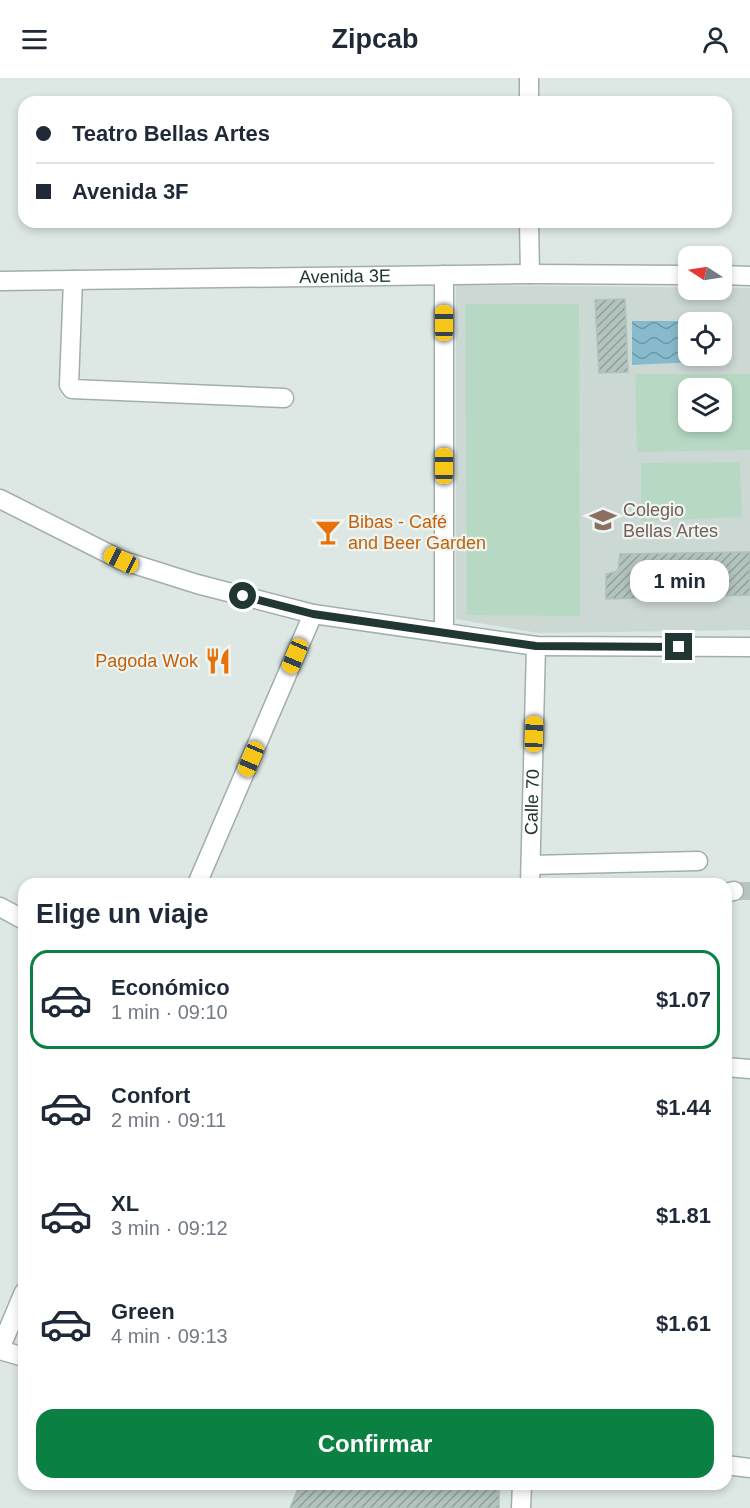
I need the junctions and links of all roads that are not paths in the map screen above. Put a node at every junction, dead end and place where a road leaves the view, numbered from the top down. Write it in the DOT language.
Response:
graph roads {
  1 [pos="529,78"];
  2 [pos="529,96"];
  3 [pos="530,228"];
  4 [pos="530,274"];
  5 [pos="444,275"];
  6 [pos="678,275"];
  7 [pos="732,275"];
  8 [pos="750,276"];
  9 [pos="73,280"];
  10 [pos="0,281"];
  11 [pos="284,398"];
  12 [pos="0,499"];
  13 [pos="313,614"];
  14 [pos="444,633"];
  15 [pos="536,646"];
  16 [pos="750,647"];
  17 [pos="698,861"];
  18 [pos="531,865"];
  19 [pos="201,878"];
  20 [pos="530,878"];
  21 [pos="0,907"];
  22 [pos="18,917"];
  23 [pos="732,1068"];
  24 [pos="750,1069"];
  25 [pos="18,1306"];
  26 [pos="0,1350"];
  27 [pos="18,1355"];
  28 [pos="732,1466"];
  29 [pos="750,1468"];
  30 [pos="522,1490"];
  31 [pos="521,1508"];
  1 -- 2 [label="street"];
  3 -- 4 [label="street"];
  4 -- 5 [label="street, Avenida 3E"];
  4 -- 6 [label="street, Avenida 3E"];
  5 -- 9 [label="street, Avenida 3E"];
  5 -- 14 [label="street"];
  7 -- 8 [label="street"];
  9 -- 10 [label="street, Avenida 3E"];
  9 -- 11 [label="street"];
  12 -- 13 [label="street"];
  13 -- 14 [label="street"];
  13 -- 19 [label="street"];
  14 -- 15 [label="street"];
  15 -- 16 [label="street"];
  15 -- 18 [label="street, Calle 70"];
  17 -- 18 [label="street"];
  18 -- 20 [label="street, Calle 70"];
  21 -- 22 [label="street"];
  23 -- 24 [label="street"];
  25 -- 26 [label="street"];
  26 -- 27 [label="street"];
  28 -- 29 [label="street"];
  30 -- 31 [label="street"];
}
